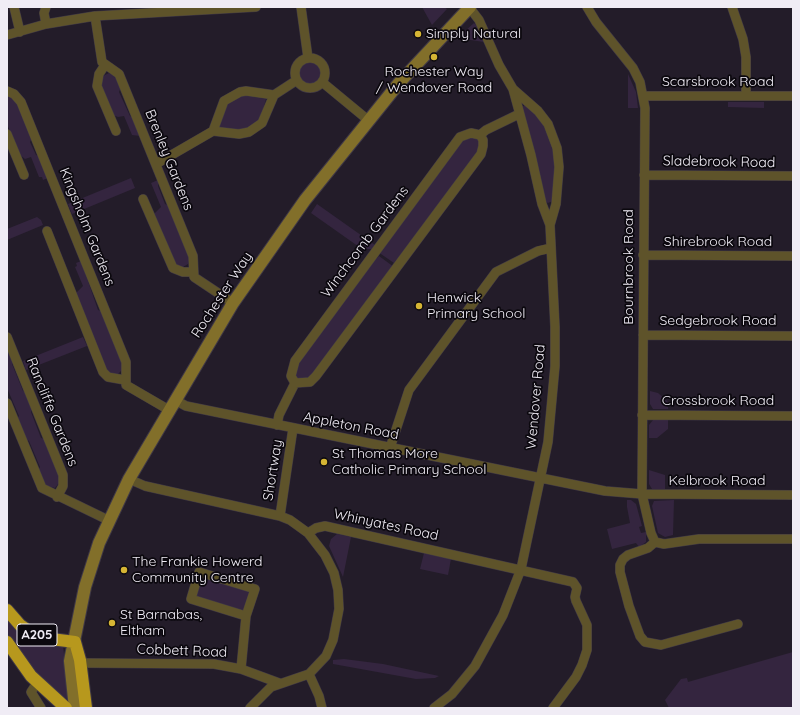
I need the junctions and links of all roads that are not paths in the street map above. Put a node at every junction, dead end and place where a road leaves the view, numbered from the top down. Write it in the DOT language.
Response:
graph roads {
  1 [pos="14,7"];
  2 [pos="46,7"];
  3 [pos="256,7"];
  4 [pos="301,7"];
  5 [pos="469,7"];
  6 [pos="587,7"];
  7 [pos="732,7"];
  8 [pos="208,9"];
  9 [pos="95,16"];
  10 [pos="46,24"];
  11 [pos="20,32"];
  12 [pos="7,35"];
  13 [pos="308,58"];
  14 [pos="105,65"];
  15 [pos="297,80"];
  16 [pos="322,82"];
  17 [pos="513,89"];
  18 [pos="7,90"];
  19 [pos="274,95"];
  20 [pos="643,96"];
  21 [pos="746,96"];
  22 [pos="793,96"];
  23 [pos="519,114"];
  24 [pos="368,120"];
  25 [pos="116,131"];
  26 [pos="213,131"];
  27 [pos="7,134"];
  28 [pos="480,135"];
  29 [pos="156,164"];
  30 [pos="24,175"];
  31 [pos="644,175"];
  32 [pos="793,176"];
  33 [pos="143,199"];
  34 [pos="550,225"];
  35 [pos="47,231"];
  36 [pos="551,248"];
  37 [pos="643,256"];
  38 [pos="793,256"];
  39 [pos="193,272"];
  40 [pos="233,303"];
  41 [pos="643,335"];
  42 [pos="793,336"];
  43 [pos="7,337"];
  44 [pos="125,380"];
  45 [pos="295,383"];
  46 [pos="7,403"];
  47 [pos="172,405"];
  48 [pos="642,415"];
  49 [pos="793,416"];
  50 [pos="277,425"];
  51 [pos="293,428"];
  52 [pos="390,448"];
  53 [pos="541,478"];
  54 [pos="129,479"];
  55 [pos="642,494"];
  56 [pos="793,495"];
  57 [pos="57,497"];
  58 [pos="280,516"];
  59 [pos="108,520"];
  60 [pos="308,533"];
  61 [pos="793,539"];
  62 [pos="655,542"];
  63 [pos="521,569"];
  64 [pos="7,610"];
  65 [pos="246,616"];
  66 [pos="738,624"];
  67 [pos="7,642"];
  68 [pos="75,642"];
  69 [pos="81,663"];
  70 [pos="241,668"];
  71 [pos="309,674"];
  72 [pos="37,683"];
  73 [pos="279,683"];
  74 [pos="41,708"];
  75 [pos="66,708"];
  76 [pos="75,708"];
  77 [pos="86,708"];
  78 [pos="250,708"];
  79 [pos="322,708"];
  80 [pos="434,708"];
  81 [pos="553,708"];
  1 -- 11 [label="street"];
  2 -- 10 [label="street"];
  3 -- 8 [label="street"];
  4 -- 13 [label="street"];
  5 -- 17 [label="street, Wendover Road"];
  5 -- 24 [label="street, Rochester Way"];
  6 -- 20 [label="street, Bournbrook Road"];
  7 -- 21 [label="street"];
  8 -- 9 [label="street"];
  9 -- 10 [label="street"];
  9 -- 14 [label="street"];
  10 -- 11 [label="street"];
  11 -- 12 [label="street"];
  13 -- 15 [label="street"];
  13 -- 16 [label="street"];
  14 -- 25 [label="street"];
  14 -- 29 [label="street, Brenley Gardens"];
  15 -- 16 [label="street"];
  15 -- 19 [label="street"];
  16 -- 24 [label="street"];
  17 -- 23 [label="street, Wendover Road"];
  17 -- 34 [label="street, Wendover Road"];
  18 -- 44 [label="street, Kingsholm Gardens"];
  19 -- 26 [label="street"];
  19 -- 26 [label="street"];
  20 -- 21 [label="street, Scarsbrook Road"];
  20 -- 31 [label="street, Bournbrook Road"];
  21 -- 22 [label="street, Scarsbrook Road"];
  23 -- 28 [label="street, Winchcomb Gardens"];
  23 -- 34 [label="street, Wendover Road"];
  24 -- 40 [label="street, Rochester Way"];
  26 -- 29 [label="street"];
  27 -- 30 [label="street"];
  28 -- 45 [label="street"];
  28 -- 45 [label="street, Winchcomb Gardens"];
  29 -- 39 [label="street, Brenley Gardens"];
  31 -- 32 [label="street, Sladebrook Road"];
  31 -- 37 [label="street, Bournbrook Road"];
  33 -- 39 [label="street"];
  34 -- 36 [label="street, Wendover Road"];
  35 -- 44 [label="street"];
  36 -- 52 [label="street"];
  36 -- 53 [label="street, Wendover Road"];
  37 -- 38 [label="street, Shirebrook Road"];
  37 -- 41 [label="street, Bournbrook Road"];
  39 -- 40 [label="street"];
  40 -- 47 [label="street, Rochester Way"];
  41 -- 42 [label="street, Sedgebrook Road"];
  41 -- 48 [label="street, Bournbrook Road"];
  43 -- 57 [label="street, Rancliffe Gardens"];
  44 -- 47 [label="street"];
  45 -- 50 [label="street, Winchcomb Gardens"];
  46 -- 57 [label="street"];
  47 -- 50 [label="street, Appleton Road"];
  47 -- 54 [label="street, Rochester Way"];
  48 -- 49 [label="street, Crossbrook Road"];
  48 -- 55 [label="street, Bournbrook Road"];
  50 -- 51 [label="street, Appleton Road"];
  51 -- 52 [label="street, Appleton Road"];
  51 -- 58 [label="street, Shortway"];
  52 -- 53 [label="street, Appleton Road"];
  53 -- 55 [label="street, Appleton Road"];
  53 -- 63 [label="street, Wendover Road"];
  54 -- 58 [label="street"];
  54 -- 59 [label="street, Rochester Way"];
  55 -- 56 [label="street, Kelbrook Road"];
  55 -- 62 [label="street, Bournbrook Road"];
  57 -- 59 [label="street"];
  58 -- 60 [label="street"];
  59 -- 68 [label="street, Rochester Way"];
  60 -- 63 [label="street, Whinyates Road"];
  60 -- 71 [label="street"];
  61 -- 62 [label="street"];
  62 -- 66 [label="street"];
  63 -- 80 [label="street, Wendover Road"];
  63 -- 81 [label="street, Whinyates Road"];
  64 -- 68 [label="highway, A205"];
  65 -- 65 [label="street"];
  65 -- 70 [label="street"];
  67 -- 72 [label="highway, A205"];
  68 -- 69 [label="highway, Rochester Way / A205"];
  68 -- 76 [label="street, Rochester Way"];
  69 -- 70 [label="street, Cobbett Road"];
  69 -- 77 [label="highway, Rochester Way / A205"];
  70 -- 73 [label="street, Cobbett Road"];
  71 -- 73 [label="street"];
  71 -- 79 [label="street"];
  72 -- 74 [label="street"];
  72 -- 75 [label="highway, A205"];
  73 -- 78 [label="street"];
}
